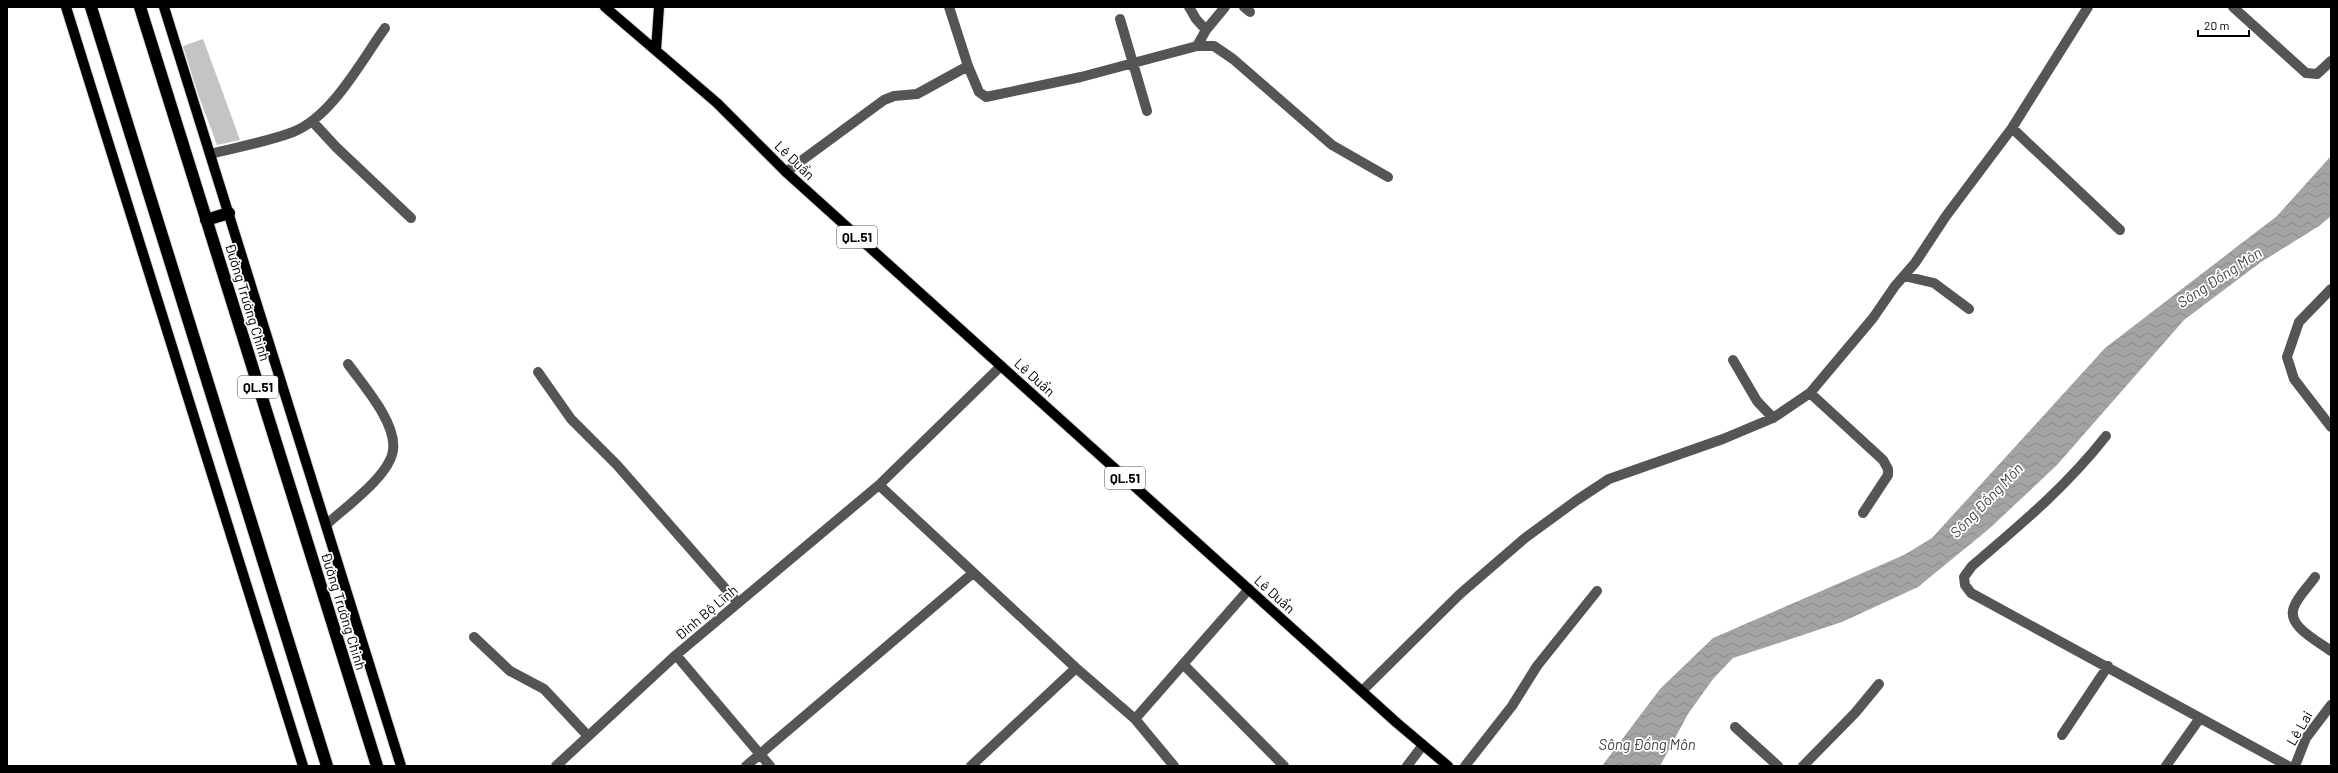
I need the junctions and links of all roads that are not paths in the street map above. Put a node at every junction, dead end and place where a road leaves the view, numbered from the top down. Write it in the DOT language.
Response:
graph roads {
  1 [pos="66,7"];
  2 [pos="91,7"];
  3 [pos="140,7"];
  4 [pos="164,7"];
  5 [pos="605,7"];
  6 [pos="659,7"];
  7 [pos="949,7"];
  8 [pos="1189,7"];
  9 [pos="1225,7"];
  10 [pos="2088,7"];
  11 [pos="2233,7"];
  12 [pos="1120,19"];
  13 [pos="385,28"];
  14 [pos="1206,30"];
  15 [pos="1197,46"];
  16 [pos="656,50"];
  17 [pos="2331,61"];
  18 [pos="1133,65"];
  19 [pos="968,66"];
  20 [pos="1147,111"];
  21 [pos="312,121"];
  22 [pos="2012,128"];
  23 [pos="210,154"];
  24 [pos="786,172"];
  25 [pos="1388,177"];
  26 [pos="229,213"];
  27 [pos="411,218"];
  28 [pos="206,220"];
  29 [pos="2120,230"];
  30 [pos="1904,276"];
  31 [pos="2331,289"];
  32 [pos="1969,309"];
  33 [pos="1733,360"];
  34 [pos="348,364"];
  35 [pos="1001,366"];
  36 [pos="538,372"];
  37 [pos="1810,392"];
  38 [pos="1773,418"];
  39 [pos="2331,427"];
  40 [pos="2106,436"];
  41 [pos="879,485"];
  42 [pos="1863,513"];
  43 [pos="326,525"];
  44 [pos="973,573"];
  45 [pos="2315,577"];
  46 [pos="1249,589"];
  47 [pos="1597,591"];
  48 [pos="738,603"];
  49 [pos="474,636"];
  50 [pos="2331,651"];
  51 [pos="676,655"];
  52 [pos="1184,665"];
  53 [pos="2108,666"];
  54 [pos="1076,668"];
  55 [pos="1879,684"];
  56 [pos="1362,691"];
  57 [pos="2331,705"];
  58 [pos="2200,718"];
  59 [pos="1134,719"];
  60 [pos="1736,727"];
  61 [pos="2062,735"];
  62 [pos="588,736"];
  63 [pos="1423,745"];
  64 [pos="759,754"];
  65 [pos="1810,764"];
  66 [pos="303,766"];
  67 [pos="327,766"];
  68 [pos="376,766"];
  69 [pos="401,766"];
  70 [pos="556,766"];
  71 [pos="746,766"];
  72 [pos="770,766"];
  73 [pos="971,766"];
  74 [pos="1174,766"];
  75 [pos="1284,766"];
  76 [pos="1407,766"];
  77 [pos="1448,766"];
  78 [pos="1464,766"];
  79 [pos="1778,766"];
  80 [pos="2166,766"];
  81 [pos="2288,766"];
  82 [pos="2295,766"];
  1 -- 66 [label="main road"];
  2 -- 67 [label="highway"];
  3 -- 28 [label="highway, Đường Trường Chinh / QL.51"];
  4 -- 23 [label="main road, Đường Trường Chinh / QL.51"];
  5 -- 16 [label="main road, Lê Duẩn / QL.51"];
  6 -- 16 [label="main road"];
  7 -- 19 [label="street"];
  8 -- 14 [label="street"];
  9 -- 14 [label="street"];
  10 -- 22 [label="street"];
  11 -- 17 [label="street"];
  12 -- 18 [label="street"];
  13 -- 21 [label="street"];
  14 -- 15 [label="street"];
  15 -- 18 [label="street"];
  15 -- 25 [label="street"];
  16 -- 24 [label="main road, Lê Duẩn / QL.51"];
  18 -- 19 [label="street"];
  18 -- 20 [label="street"];
  19 -- 24 [label="street"];
  21 -- 23 [label="street"];
  21 -- 27 [label="street"];
  22 -- 29 [label="street"];
  22 -- 30 [label="street"];
  23 -- 26 [label="main road, Đường Trường Chinh / QL.51"];
  24 -- 35 [label="main road, Lê Duẩn / QL.51"];
  26 -- 28 [label="highway"];
  26 -- 43 [label="main road, Đường Trường Chinh / QL.51"];
  28 -- 68 [label="highway, Đường Trường Chinh / QL.51"];
  30 -- 32 [label="street"];
  30 -- 37 [label="street"];
  31 -- 39 [label="street"];
  33 -- 38 [label="street"];
  34 -- 43 [label="street"];
  35 -- 41 [label="street, Đinh Bộ Lĩnh"];
  35 -- 46 [label="main road, Lê Duẩn / QL.51"];
  36 -- 48 [label="street"];
  37 -- 38 [label="street"];
  37 -- 42 [label="street"];
  38 -- 56 [label="street"];
  40 -- 53 [label="street"];
  41 -- 44 [label="street"];
  41 -- 48 [label="street, Đinh Bộ Lĩnh"];
  43 -- 69 [label="main road, Đường Trường Chinh / QL.51"];
  44 -- 54 [label="street"];
  44 -- 64 [label="street"];
  45 -- 50 [label="street"];
  46 -- 52 [label="street"];
  46 -- 56 [label="main road, Lê Duẩn / QL.51"];
  47 -- 78 [label="street"];
  48 -- 51 [label="street, Đinh Bộ Lĩnh"];
  49 -- 62 [label="street"];
  51 -- 62 [label="street, Đinh Bộ Lĩnh"];
  51 -- 64 [label="street"];
  52 -- 59 [label="street"];
  52 -- 75 [label="street"];
  53 -- 58 [label="street"];
  53 -- 61 [label="street"];
  54 -- 59 [label="street"];
  54 -- 73 [label="street"];
  55 -- 65 [label="street"];
  56 -- 63 [label="main road, Lê Duẩn / QL.51"];
  57 -- 82 [label="street, Lê Lai"];
  58 -- 80 [label="street"];
  58 -- 81 [label="street"];
  59 -- 74 [label="street"];
  60 -- 79 [label="street"];
  62 -- 70 [label="street, Đinh Bộ Lĩnh"];
  63 -- 76 [label="street"];
  63 -- 77 [label="main road, Lê Duẩn / QL.51"];
  64 -- 71 [label="street"];
  64 -- 72 [label="street"];
}
